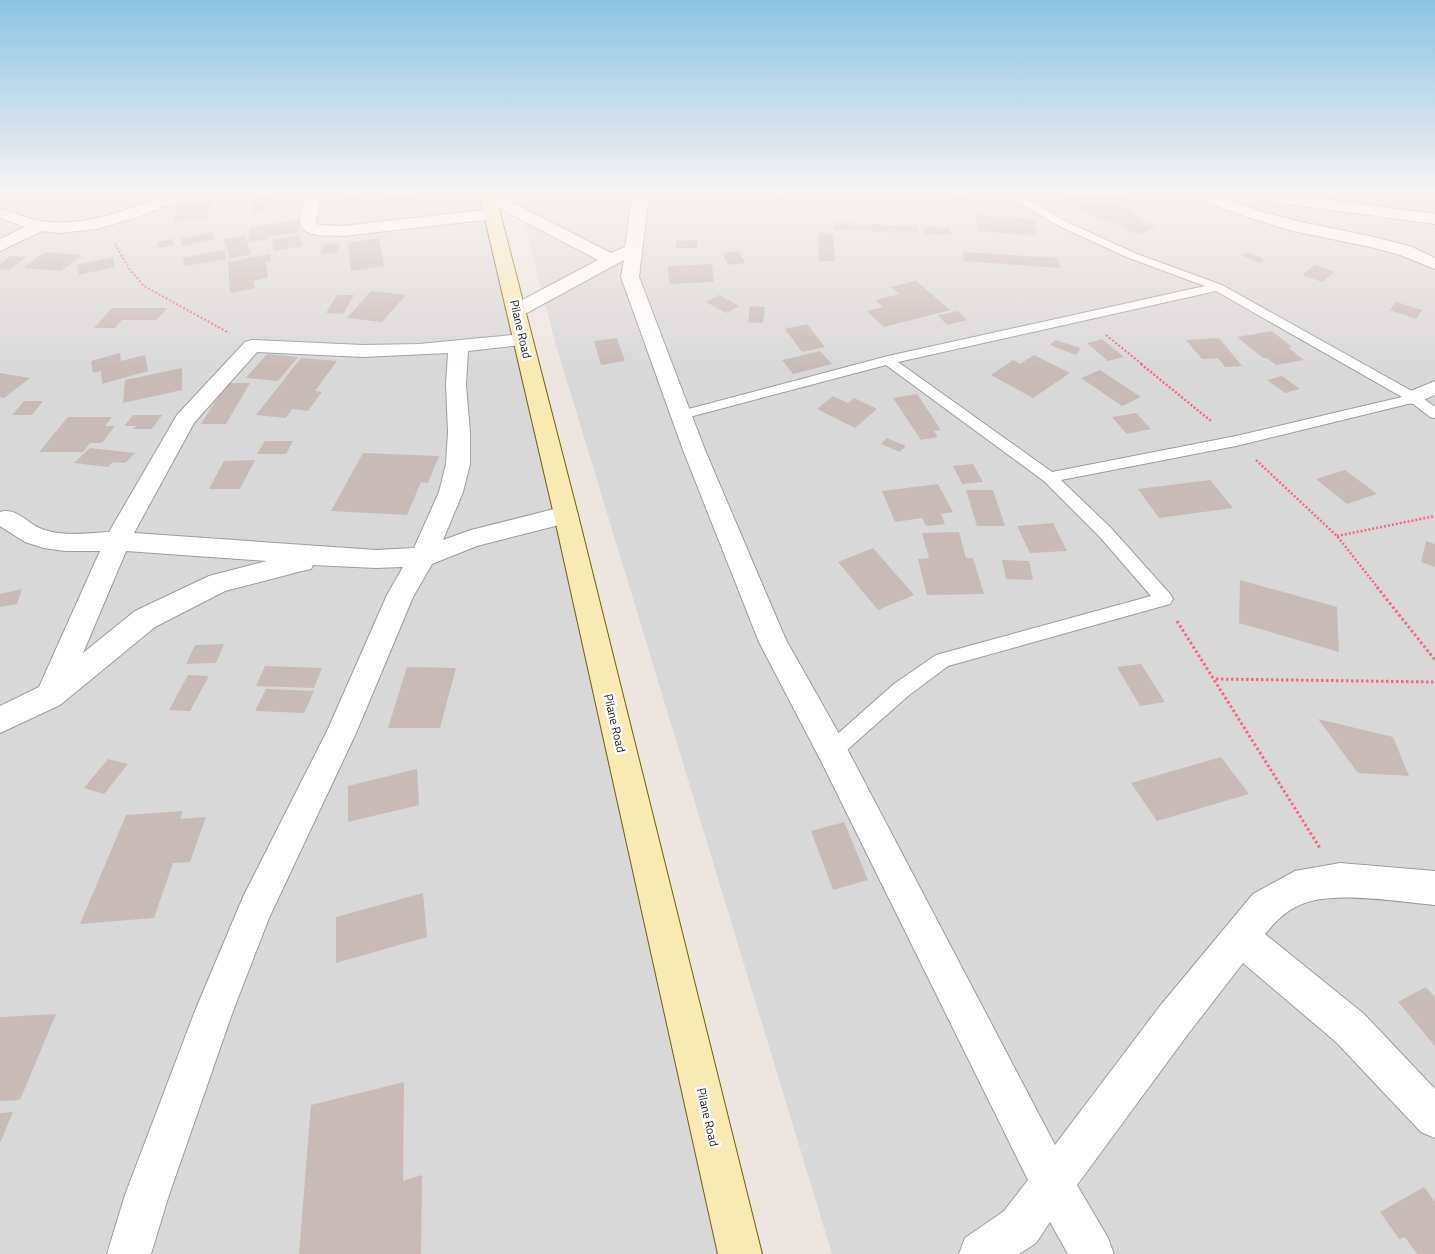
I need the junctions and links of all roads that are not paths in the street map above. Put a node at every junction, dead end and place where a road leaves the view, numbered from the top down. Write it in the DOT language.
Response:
graph roads {
  1 [pos="501,252"];
  2 [pos="618,252"];
  3 [pos="1123,252"];
  4 [pos="1406,252"];
  5 [pos="622,253"];
  6 [pos="1435,264"];
  7 [pos="1218,287"];
  8 [pos="516,311"];
  9 [pos="523,340"];
  10 [pos="458,347"];
  11 [pos="888,360"];
  12 [pos="1435,387"];
  13 [pos="1414,398"];
  14 [pos="1435,414"];
  15 [pos="682,416"];
  16 [pos="1049,476"];
  17 [pos="566,515"];
  18 [pos="7,519"];
  19 [pos="117,541"];
  20 [pos="325,556"];
  21 [pos="423,557"];
  22 [pos="50,696"];
  23 [pos="0,720"];
  24 [pos="832,751"];
  25 [pos="1435,888"];
  26 [pos="1240,937"];
  27 [pos="1435,1118"];
  28 [pos="1052,1182"];
  29 [pos="129,1254"];
  30 [pos="740,1254"];
  31 [pos="980,1254"];
  32 [pos="1092,1254"];
  1 -- 8 [label="main road, Pilane Road"];
  2 -- 5 [label="street"];
  3 -- 7 [label="lane"];
  4 -- 6 [label="street"];
  5 -- 8 [label="street"];
  5 -- 15 [label="street"];
  7 -- 11 [label="lane"];
  7 -- 13 [label="lane"];
  8 -- 9 [label="main road, Pilane Road"];
  9 -- 10 [label="street"];
  9 -- 17 [label="main road, Pilane Road"];
  10 -- 19 [label="street"];
  10 -- 21 [label="street"];
  11 -- 15 [label="lane"];
  11 -- 16 [label="lane"];
  12 -- 13 [label="street"];
  13 -- 14 [label="lane"];
  13 -- 16 [label="lane"];
  15 -- 24 [label="street"];
  16 -- 24 [label="lane"];
  17 -- 21 [label="street"];
  17 -- 30 [label="main road, Pilane Road"];
  18 -- 19 [label="street"];
  19 -- 20 [label="street"];
  19 -- 22 [label="street"];
  20 -- 21 [label="street"];
  20 -- 22 [label="street"];
  21 -- 29 [label="street"];
  22 -- 23 [label="street"];
  24 -- 28 [label="street"];
  25 -- 26 [label="street"];
  26 -- 27 [label="street"];
  26 -- 28 [label="street"];
  28 -- 31 [label="street"];
  28 -- 32 [label="street"];
}
